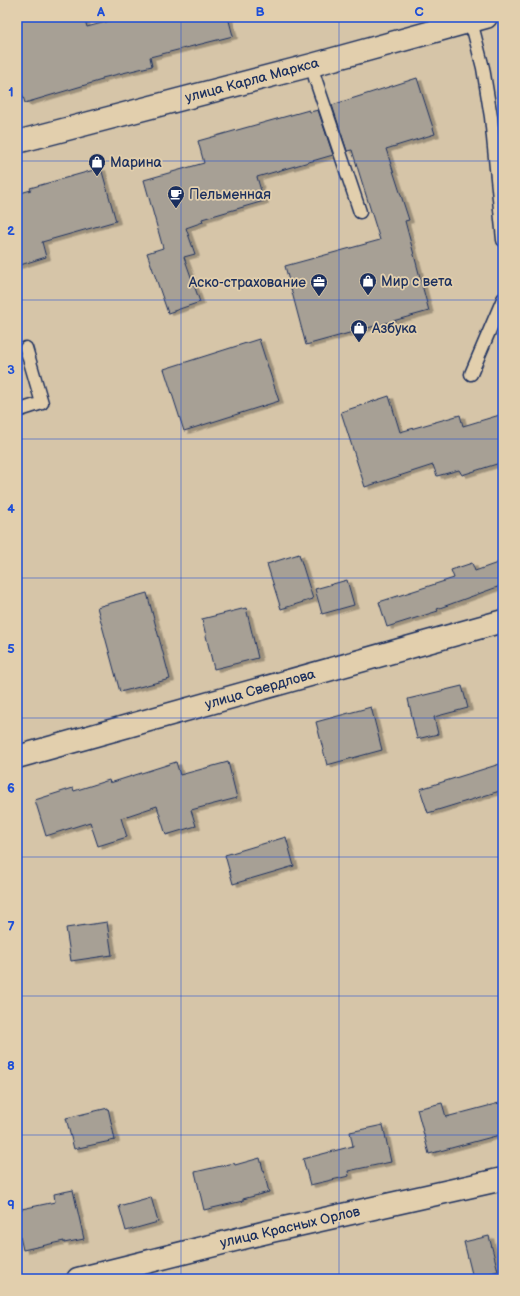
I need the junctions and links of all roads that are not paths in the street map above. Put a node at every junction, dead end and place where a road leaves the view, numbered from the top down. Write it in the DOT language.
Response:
graph roads {
  1 [pos="478,19"];
  2 [pos="312,65"];
  3 [pos="17,142"];
  4 [pos="360,212"];
  5 [pos="503,240"];
  6 [pos="503,299"];
  7 [pos="26,348"];
  8 [pos="471,374"];
  9 [pos="17,411"];
  10 [pos="503,621"];
  11 [pos="17,757"];
  12 [pos="503,1179"];
  13 [pos="78,1279"];
  1 -- 2 [label="street, улица Карла Маркса"];
  1 -- 5 [label="lane"];
  2 -- 3 [label="street, улица Карла Маркса"];
  2 -- 4 [label="lane"];
  6 -- 8 [label="lane"];
  7 -- 9 [label="lane"];
  10 -- 11 [label="street, улица Свердлова"];
  12 -- 13 [label="street, улица Красных Орлов"];
}
